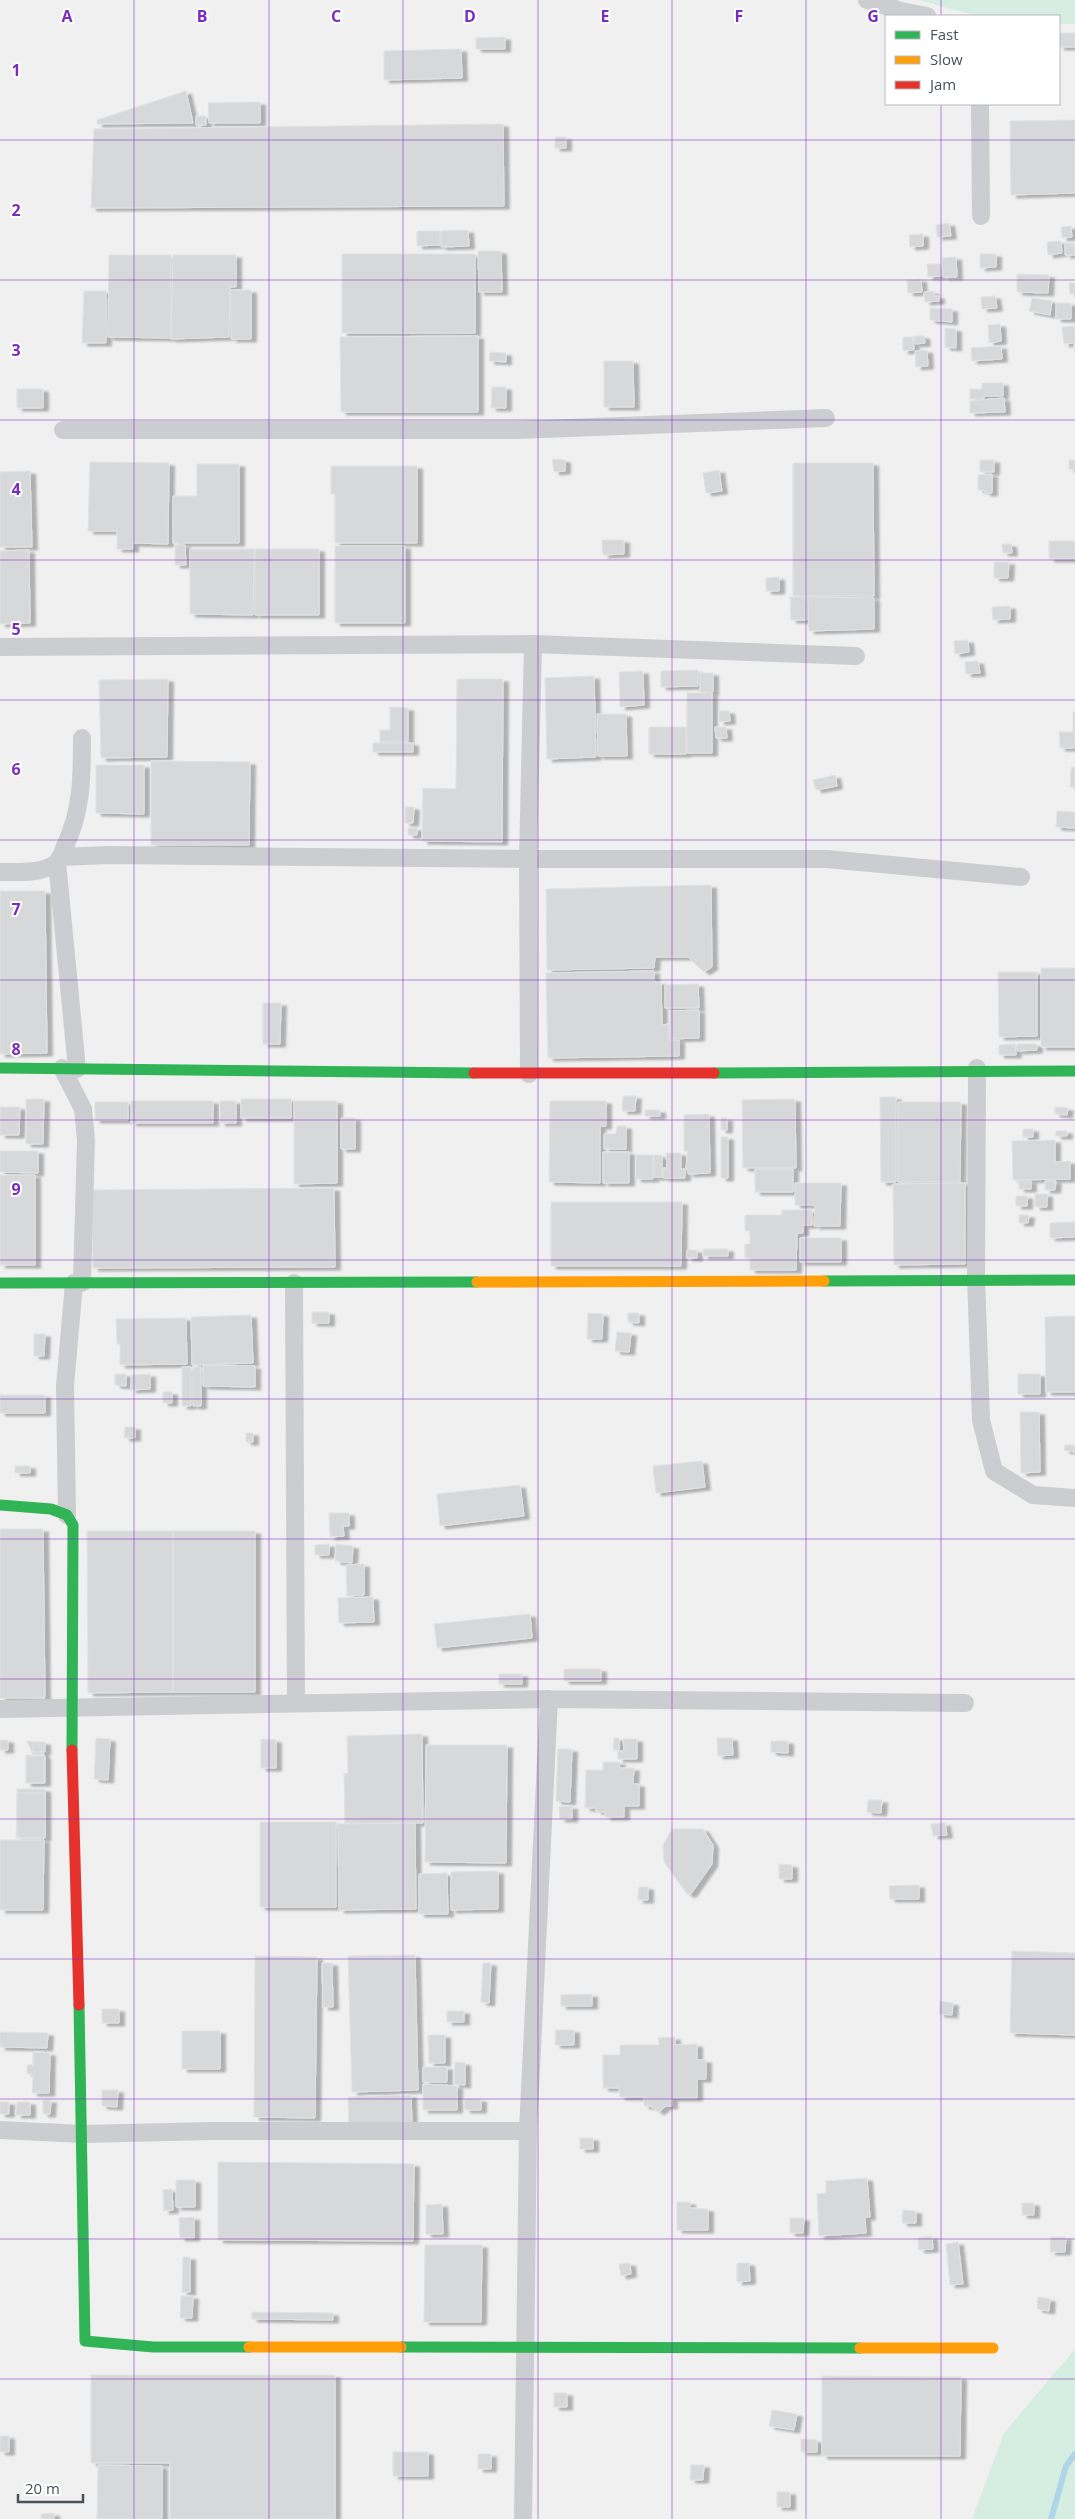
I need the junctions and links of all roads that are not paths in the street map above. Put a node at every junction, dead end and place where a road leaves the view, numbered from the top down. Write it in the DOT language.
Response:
graph roads {
  1 [pos="867,0"];
  2 [pos="921,15"];
  3 [pos="980,105"];
  4 [pos="981,216"];
  5 [pos="826,418"];
  6 [pos="63,430"];
  7 [pos="533,644"];
  8 [pos="0,647"];
  9 [pos="856,656"];
  10 [pos="82,738"];
  11 [pos="528,859"];
  12 [pos="58,860"];
  13 [pos="0,872"];
  14 [pos="1021,877"];
  15 [pos="0,1068"];
  16 [pos="977,1068"];
  17 [pos="69,1069"];
  18 [pos="1075,1071"];
  19 [pos="529,1074"];
  20 [pos="1075,1280"];
  21 [pos="78,1282"];
  22 [pos="294,1282"];
  23 [pos="0,1283"];
  24 [pos="1075,1498"];
  25 [pos="0,1505"];
  26 [pos="67,1515"];
  27 [pos="549,1699"];
  28 [pos="296,1703"];
  29 [pos="965,1703"];
  30 [pos="71,1708"];
  31 [pos="0,1709"];
  32 [pos="0,2130"];
  33 [pos="528,2131"];
  34 [pos="83,2134"];
  35 [pos="525,2348"];
  36 [pos="993,2348"];
  37 [pos="523,2519"];
  1 -- 2 [label="street"];
  3 -- 4 [label="street"];
  5 -- 6 [label="street"];
  7 -- 8 [label="street"];
  7 -- 9 [label="street"];
  7 -- 11 [label="street"];
  10 -- 12 [label="street"];
  11 -- 12 [label="street"];
  11 -- 14 [label="street"];
  11 -- 19 [label="street"];
  12 -- 13 [label="street"];
  12 -- 17 [label="street"];
  15 -- 17 [label="street"];
  16 -- 24 [label="street"];
  17 -- 19 [label="street"];
  17 -- 21 [label="street"];
  18 -- 19 [label="street"];
  20 -- 22 [label="street"];
  21 -- 22 [label="street"];
  21 -- 23 [label="street"];
  21 -- 26 [label="street"];
  22 -- 28 [label="street"];
  25 -- 26 [label="street"];
  26 -- 30 [label="street"];
  27 -- 28 [label="street"];
  27 -- 29 [label="street"];
  27 -- 33 [label="street"];
  28 -- 30 [label="street"];
  30 -- 31 [label="street"];
  30 -- 34 [label="street"];
  32 -- 34 [label="street"];
  33 -- 34 [label="street"];
  33 -- 35 [label="street"];
  34 -- 35 [label="street"];
  35 -- 36 [label="street"];
  35 -- 37 [label="street"];
}
